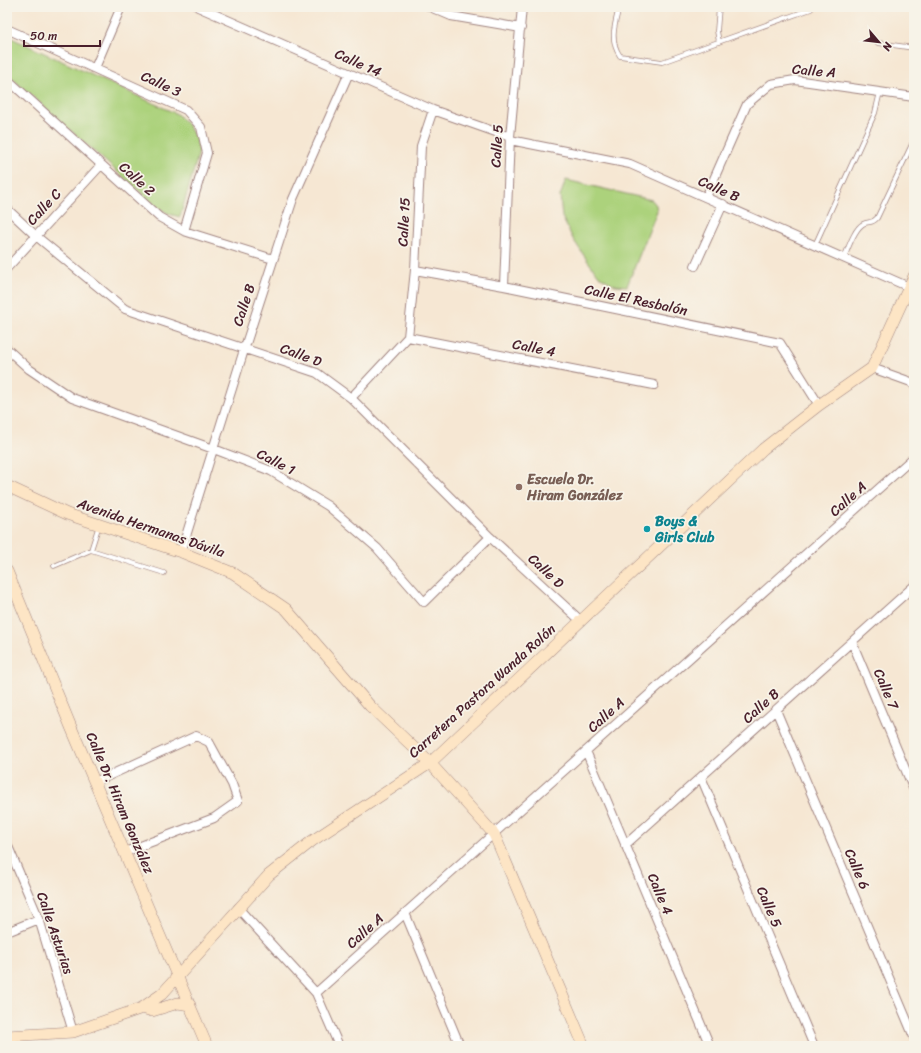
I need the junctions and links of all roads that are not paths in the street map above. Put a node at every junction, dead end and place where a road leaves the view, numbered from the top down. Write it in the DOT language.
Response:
graph roads {
  1 [pos="121,7"];
  2 [pos="198,7"];
  3 [pos="430,7"];
  4 [pos="522,7"];
  5 [pos="618,7"];
  6 [pos="719,7"];
  7 [pos="811,7"];
  8 [pos="521,28"];
  9 [pos="7,29"];
  10 [pos="719,42"];
  11 [pos="878,43"];
  12 [pos="914,48"];
  13 [pos="95,68"];
  14 [pos="349,73"];
  15 [pos="7,79"];
  16 [pos="880,92"];
  17 [pos="914,97"];
  18 [pos="433,110"];
  19 [pos="510,138"];
  20 [pos="914,140"];
  21 [pos="101,165"];
  22 [pos="706,197"];
  23 [pos="723,204"];
  24 [pos="7,209"];
  25 [pos="184,231"];
  26 [pos="36,236"];
  27 [pos="815,245"];
  28 [pos="844,258"];
  29 [pos="273,259"];
  30 [pos="694,266"];
  31 [pos="7,268"];
  32 [pos="415,270"];
  33 [pos="914,276"];
  34 [pos="504,286"];
  35 [pos="909,287"];
  36 [pos="408,337"];
  37 [pos="7,349"];
  38 [pos="244,350"];
  39 [pos="872,368"];
  40 [pos="654,385"];
  41 [pos="914,385"];
  42 [pos="351,398"];
  43 [pos="819,405"];
  44 [pos="213,449"];
  45 [pos="914,457"];
  46 [pos="7,486"];
  47 [pos="99,525"];
  48 [pos="490,537"];
  49 [pos="91,550"];
  50 [pos="182,552"];
  51 [pos="54,566"];
  52 [pos="7,571"];
  53 [pos="164,573"];
  54 [pos="914,586"];
  55 [pos="581,621"];
  56 [pos="852,642"];
  57 [pos="776,710"];
  58 [pos="586,751"];
  59 [pos="430,763"];
  60 [pos="701,777"];
  61 [pos="95,782"];
  62 [pos="914,790"];
  63 [pos="494,834"];
  64 [pos="7,844"];
  65 [pos="625,845"];
  66 [pos="125,852"];
  67 [pos="238,908"];
  68 [pos="405,913"];
  69 [pos="39,919"];
  70 [pos="7,932"];
  71 [pos="177,977"];
  72 [pos="316,993"];
  73 [pos="190,1005"];
  74 [pos="142,1008"];
  75 [pos="73,1032"];
  76 [pos="7,1036"];
  77 [pos="914,1038"];
  78 [pos="207,1046"];
  79 [pos="339,1046"];
  80 [pos="460,1046"];
  81 [pos="584,1046"];
  82 [pos="710,1046"];
  83 [pos="814,1046"];
  1 -- 13 [label="street"];
  2 -- 14 [label="street, Calle 14"];
  3 -- 8 [label="street"];
  4 -- 8 [label="street, Calle 5"];
  5 -- 10 [label="lane"];
  6 -- 10 [label="lane"];
  7 -- 10 [label="lane"];
  8 -- 19 [label="street, Calle 5"];
  9 -- 13 [label="street, Calle 3"];
  11 -- 12 [label="lane"];
  13 -- 25 [label="street, Calle 3"];
  14 -- 18 [label="street, Calle 14"];
  14 -- 29 [label="street, Calle B"];
  15 -- 21 [label="street, Calle 2"];
  16 -- 17 [label="street, Calle A"];
  16 -- 22 [label="street, Calle A"];
  16 -- 27 [label="lane"];
  18 -- 19 [label="street, Calle 14"];
  18 -- 32 [label="street, Calle 15"];
  19 -- 22 [label="street, Calle B"];
  19 -- 34 [label="street, Calle 5"];
  20 -- 28 [label="lane"];
  21 -- 25 [label="street, Calle 2"];
  21 -- 26 [label="street, Calle C"];
  22 -- 23 [label="street, Calle B"];
  23 -- 27 [label="street, Calle B"];
  23 -- 30 [label="street"];
  24 -- 26 [label="street, Calle D"];
  25 -- 29 [label="street, Calle 2"];
  26 -- 31 [label="street, Calle C"];
  26 -- 38 [label="street, Calle D"];
  27 -- 28 [label="street, Calle B"];
  28 -- 35 [label="street, Calle B"];
  29 -- 38 [label="street, Calle B"];
  32 -- 34 [label="street, Calle El Resbalón"];
  32 -- 36 [label="street, Calle 15"];
  33 -- 35 [label="street"];
  34 -- 43 [label="street, Calle El Resbalón"];
  35 -- 39 [label="street"];
  36 -- 40 [label="street, Calle 4"];
  36 -- 42 [label="street"];
  37 -- 44 [label="street, Calle 1"];
  38 -- 42 [label="street, Calle D"];
  38 -- 44 [label="street, Calle B"];
  39 -- 41 [label="street"];
  39 -- 43 [label="street, Carretera Pastora Wanda Rolón"];
  42 -- 48 [label="street, Calle D"];
  43 -- 55 [label="street, Carretera Pastora Wanda Rolón"];
  44 -- 48 [label="street, Calle 1"];
  44 -- 50 [label="street, Calle B"];
  45 -- 58 [label="street, Calle A"];
  46 -- 47 [label="street, Avenida Hermanas Dávila"];
  47 -- 49 [label="lane"];
  47 -- 50 [label="street, Avenida Hermanas Dávila"];
  48 -- 55 [label="street, Calle D"];
  49 -- 51 [label="lane"];
  49 -- 53 [label="lane"];
  50 -- 59 [label="street, Avenida Hermanas Dávila"];
  52 -- 61 [label="street, Calle Dr. Hiram González"];
  54 -- 56 [label="street, Calle B"];
  55 -- 59 [label="street, Carretera Pastora Wanda Rolón"];
  56 -- 57 [label="street, Calle B"];
  56 -- 62 [label="street, Calle 7"];
  57 -- 60 [label="street, Calle B"];
  57 -- 77 [label="street, Calle 6"];
  58 -- 63 [label="street, Calle A"];
  58 -- 65 [label="street, Calle 4"];
  59 -- 63 [label="street, Avenida Hermanas Dávila"];
  59 -- 67 [label="street, Carretera Pastora Wanda Rolón"];
  60 -- 65 [label="street, Calle B"];
  60 -- 83 [label="street, Calle 5"];
  61 -- 66 [label="street, Calle Dr. Hiram González"];
  61 -- 66 [label="street"];
  63 -- 68 [label="street, Calle A"];
  63 -- 81 [label="street, Avenida Hermanas Dávila"];
  64 -- 69 [label="street, Calle Asturias"];
  65 -- 82 [label="street, Calle 4"];
  66 -- 71 [label="street, Calle Dr. Hiram González"];
  67 -- 71 [label="street, Carretera Pastora Wanda Rolón"];
  67 -- 72 [label="street"];
  68 -- 72 [label="street, Calle A"];
  68 -- 80 [label="street"];
  69 -- 70 [label="street"];
  69 -- 75 [label="street, Calle Asturias"];
  71 -- 73 [label="street, Calle Dr. Hiram González"];
  71 -- 74 [label="street, Carretera Pastora Wanda Rolón"];
  72 -- 79 [label="street"];
  73 -- 74 [label="street"];
  73 -- 78 [label="street, Calle Dr. Hiram González"];
  74 -- 75 [label="street, Carretera Pastora Wanda Rolón"];
  75 -- 76 [label="street, Carretera Pastora Wanda Rolón"];
}
